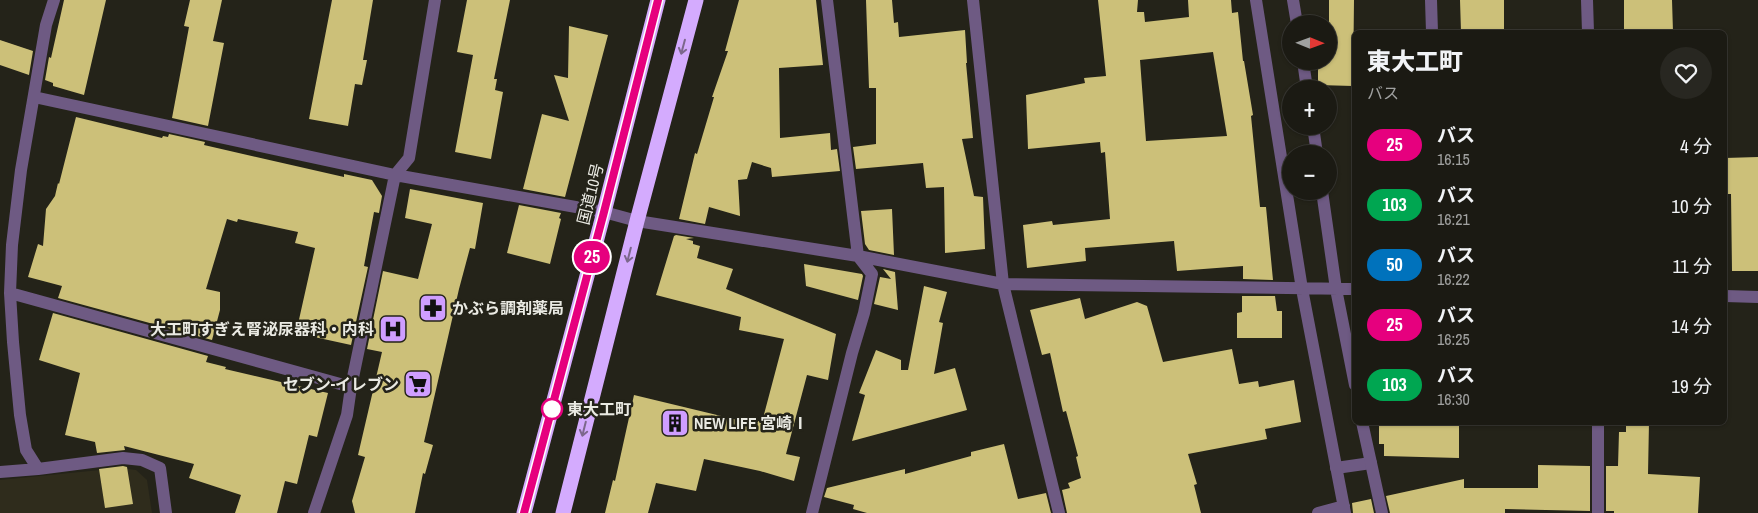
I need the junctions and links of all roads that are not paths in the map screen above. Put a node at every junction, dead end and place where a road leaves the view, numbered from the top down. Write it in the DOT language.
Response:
graph roads {
  1 [pos="54,0"];
  2 [pos="435,0"];
  3 [pos="658,0"];
  4 [pos="696,0"];
  5 [pos="827,0"];
  6 [pos="974,0"];
  7 [pos="1256,0"];
  8 [pos="1293,0"];
  9 [pos="1431,0"];
  10 [pos="1587,0"];
  11 [pos="1296,15"];
  12 [pos="1432,30"];
  13 [pos="1588,30"];
  14 [pos="34,97"];
  15 [pos="395,175"];
  16 [pos="1323,200"];
  17 [pos="604,212"];
  18 [pos="637,222"];
  19 [pos="858,256"];
  20 [pos="1003,284"];
  21 [pos="1302,289"];
  22 [pos="1336,289"];
  23 [pos="1352,289"];
  24 [pos="10,294"];
  25 [pos="1727,296"];
  26 [pos="1758,298"];
  27 [pos="1352,370"];
  28 [pos="351,387"];
  29 [pos="1363,425"];
  30 [pos="1598,425"];
  31 [pos="1371,463"];
  32 [pos="1336,468"];
  33 [pos="38,470"];
  34 [pos="0,472"];
  35 [pos="1344,510"];
  36 [pos="166,513"];
  37 [pos="314,513"];
  38 [pos="524,513"];
  39 [pos="563,513"];
  40 [pos="812,513"];
  41 [pos="1059,513"];
  42 [pos="1318,513"];
  43 [pos="1382,513"];
  44 [pos="1598,513"];
  1 -- 14 [label="street"];
  2 -- 15 [label="street"];
  3 -- 17 [label="highway, 国道10号"];
  4 -- 18 [label="highway, one-way"];
  5 -- 19 [label="street"];
  6 -- 20 [label="street"];
  7 -- 21 [label="street"];
  8 -- 11 [label="street"];
  9 -- 12 [label="street"];
  10 -- 13 [label="street"];
  14 -- 15 [label="street"];
  14 -- 24 [label="street"];
  15 -- 17 [label="street"];
  15 -- 28 [label="street"];
  16 -- 22 [label="street"];
  17 -- 18 [label="street"];
  17 -- 38 [label="highway, 国道10号"];
  18 -- 19 [label="street"];
  18 -- 39 [label="highway, one-way"];
  19 -- 20 [label="street"];
  19 -- 40 [label="street"];
  20 -- 21 [label="street"];
  20 -- 41 [label="street"];
  21 -- 22 [label="street"];
  21 -- 32 [label="street"];
  22 -- 23 [label="street"];
  22 -- 27 [label="street"];
  24 -- 28 [label="street"];
  24 -- 33 [label="street"];
  25 -- 26 [label="street"];
  28 -- 37 [label="street"];
  29 -- 31 [label="street"];
  30 -- 44 [label="street"];
  31 -- 32 [label="street"];
  31 -- 43 [label="street"];
  32 -- 35 [label="street"];
  33 -- 34 [label="street"];
  33 -- 36 [label="street"];
  35 -- 42 [label="street"];
}
